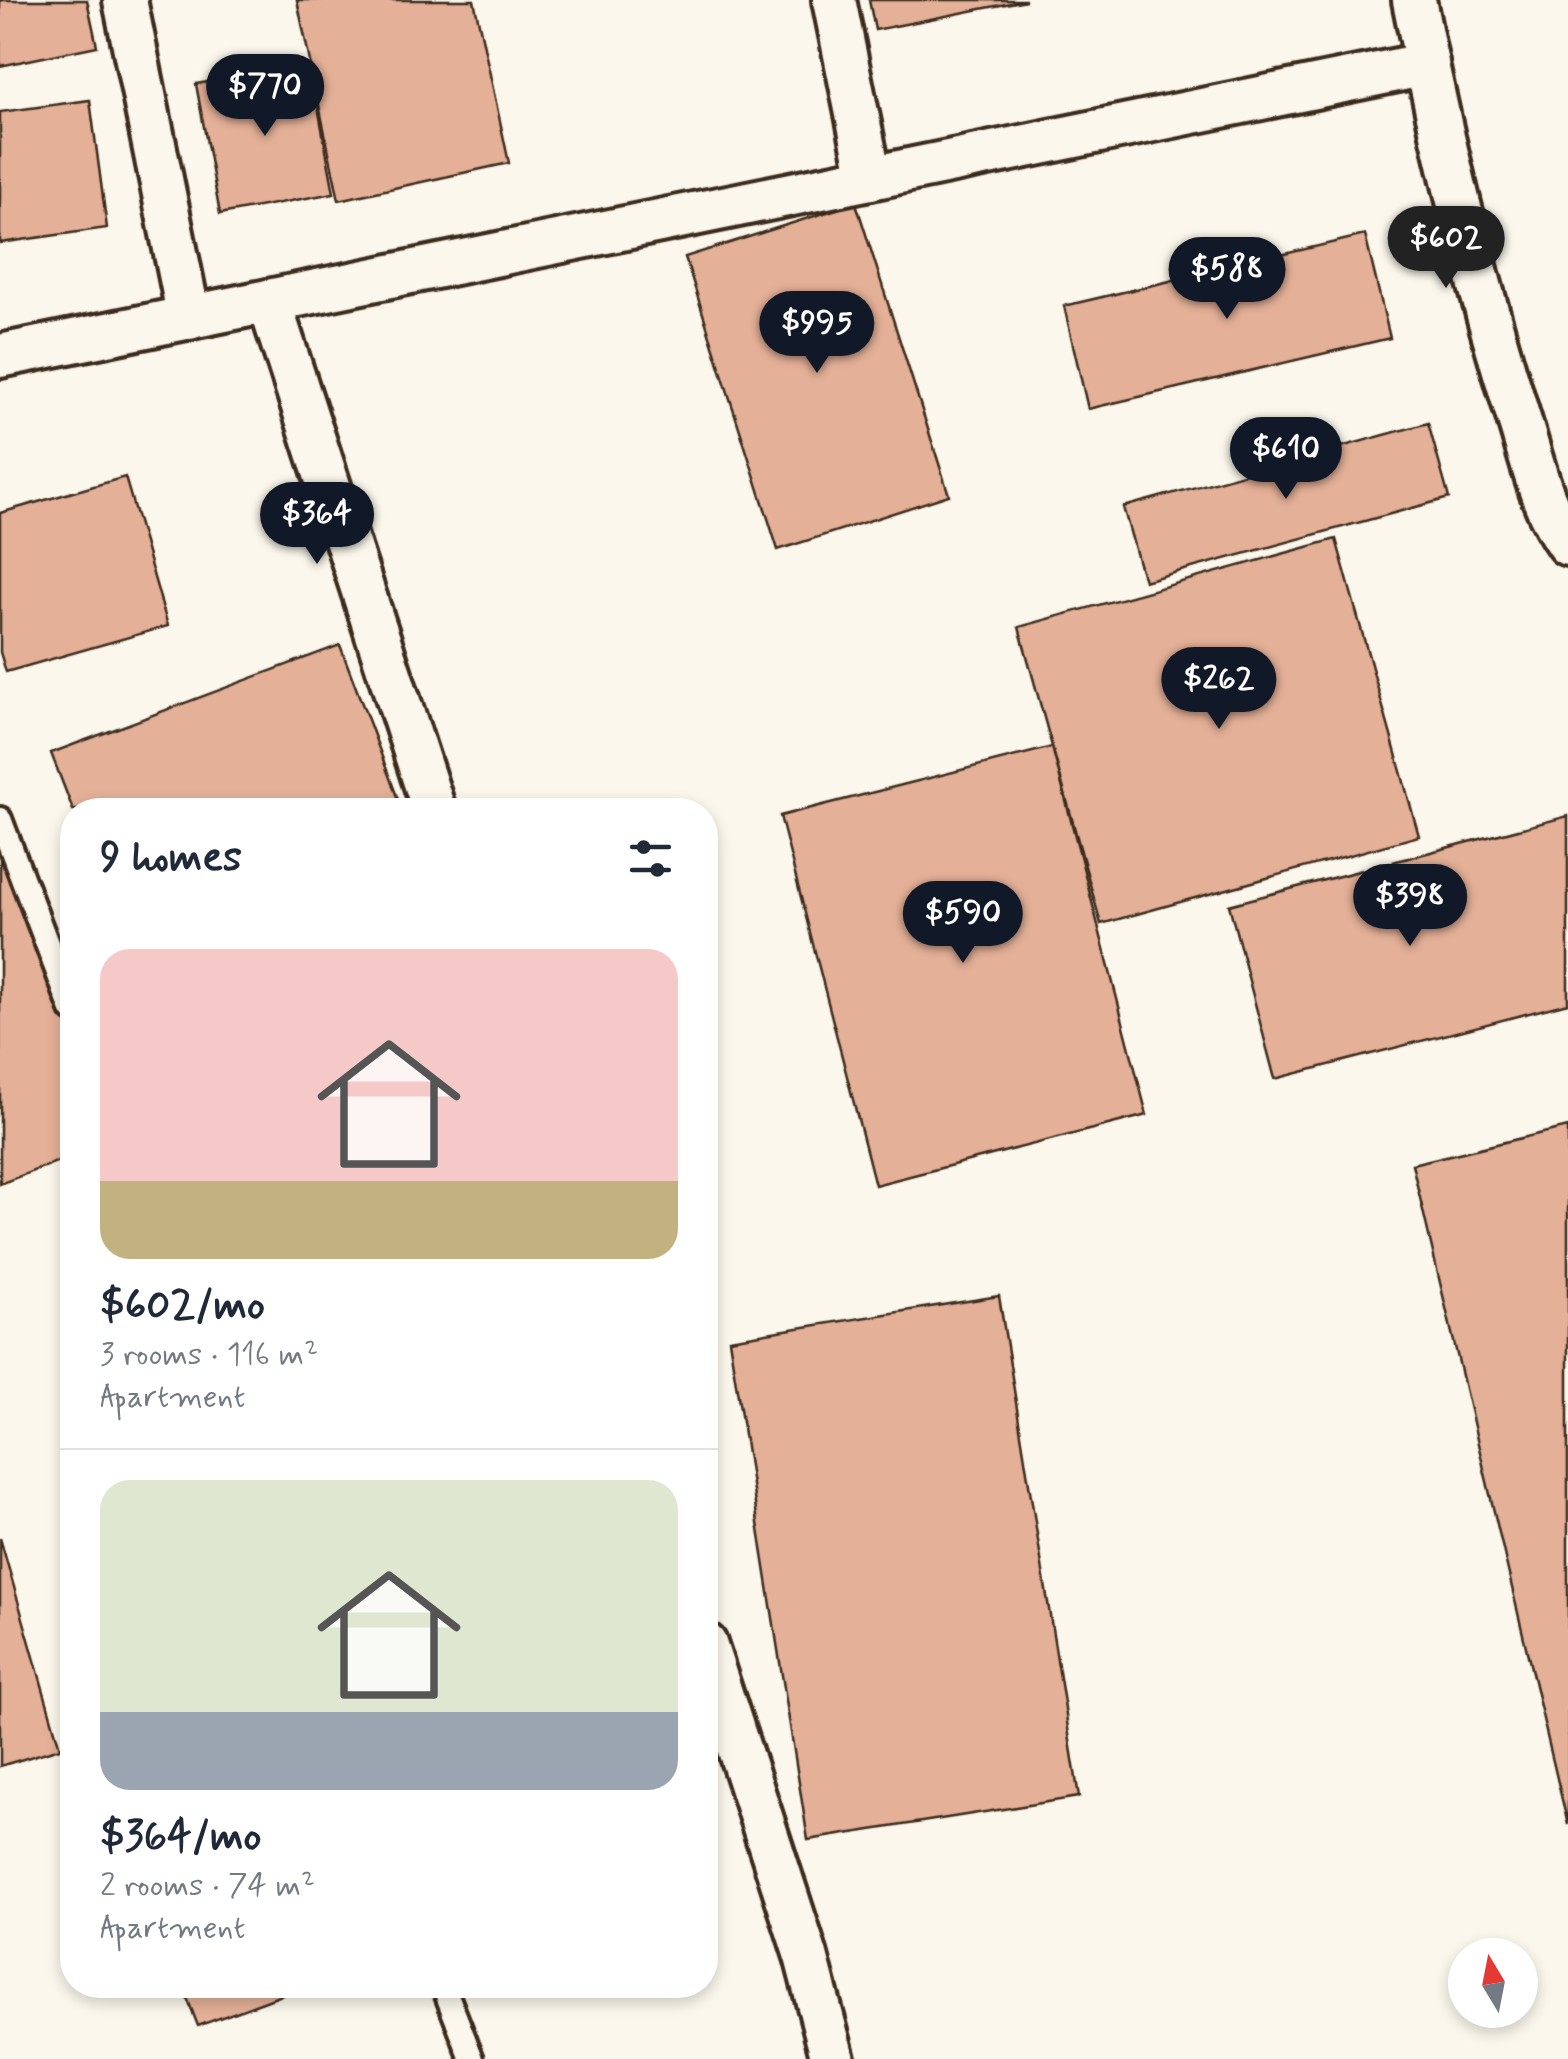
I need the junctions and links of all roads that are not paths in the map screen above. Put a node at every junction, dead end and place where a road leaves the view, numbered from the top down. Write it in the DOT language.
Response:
graph roads {
  1 [pos="125,0"];
  2 [pos="834,0"];
  3 [pos="1414,0"];
  4 [pos="1426,64"];
  5 [pos="870,178"];
  6 [pos="269,301"];
  7 [pos="189,318"];
  8 [pos="0,356"];
  9 [pos="1568,544"];
  10 [pos="430,798"];
  11 [pos="0,819"];
  12 [pos="60,978"];
  13 [pos="718,1684"];
  14 [pos="449,1998"];
  15 [pos="472,2059"];
  16 [pos="833,2059"];
  1 -- 7 [label="street"];
  2 -- 5 [label="street"];
  3 -- 4 [label="street"];
  4 -- 5 [label="street"];
  4 -- 9 [label="street"];
  5 -- 6 [label="street"];
  6 -- 7 [label="street"];
  6 -- 10 [label="street"];
  7 -- 8 [label="street"];
  11 -- 12 [label="lane"];
  13 -- 16 [label="street"];
  14 -- 15 [label="lane"];
}
